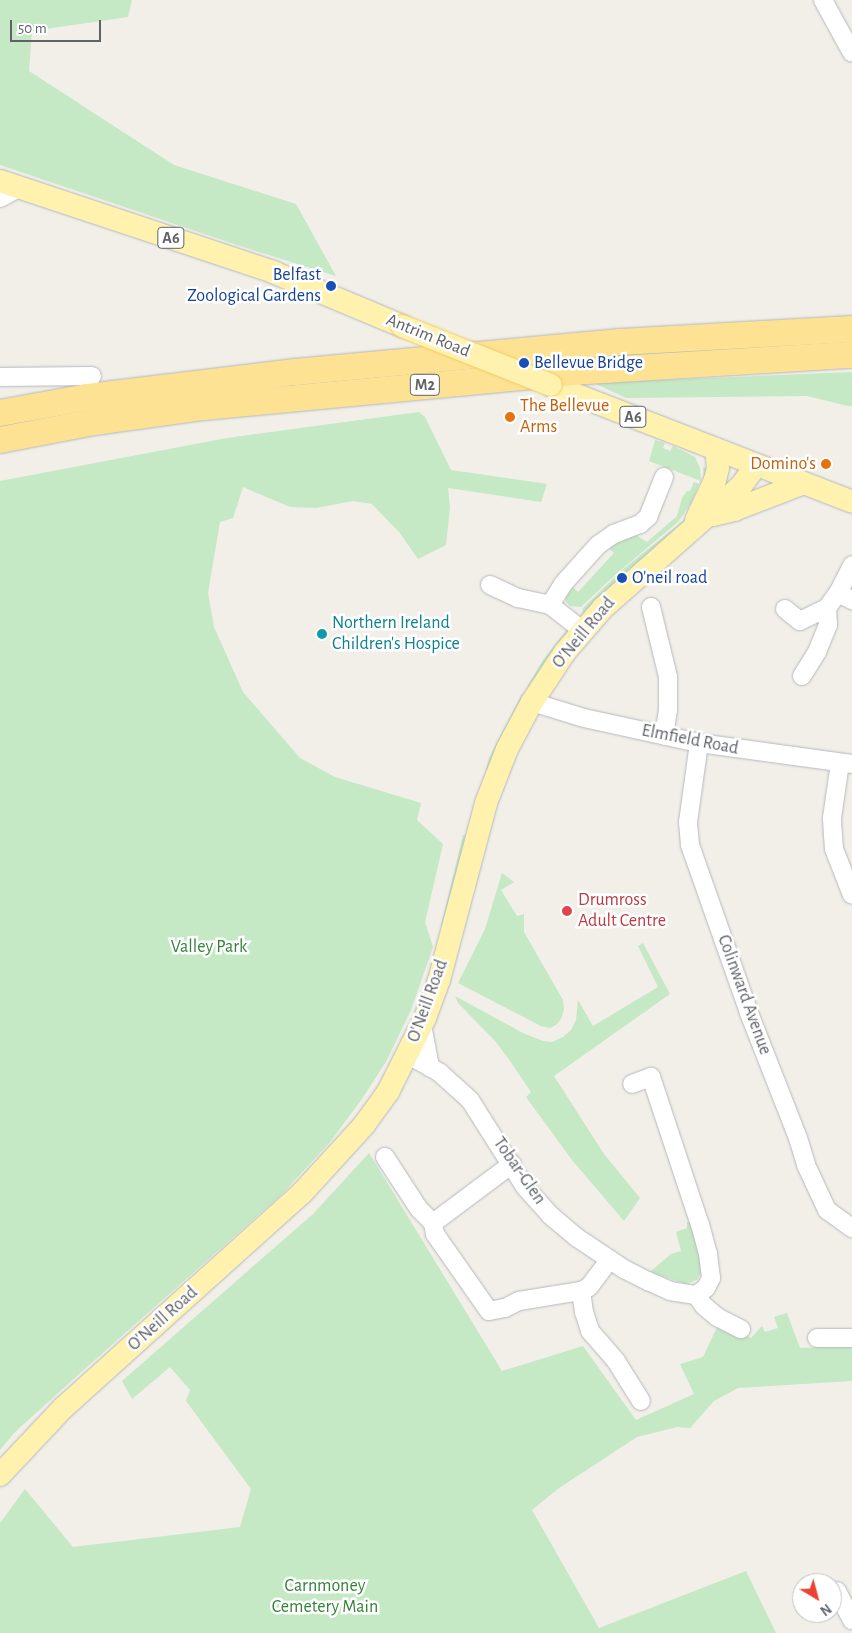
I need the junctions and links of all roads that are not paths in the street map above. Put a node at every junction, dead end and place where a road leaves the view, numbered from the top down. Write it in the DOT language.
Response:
graph roads {
  1 [pos="823,0"];
  2 [pos="852,53"];
  3 [pos="6,189"];
  4 [pos="852,329"];
  5 [pos="852,355"];
  6 [pos="92,376"];
  7 [pos="0,377"];
  8 [pos="0,413"];
  9 [pos="0,440"];
  10 [pos="716,449"];
  11 [pos="756,465"];
  12 [pos="664,477"];
  13 [pos="804,483"];
  14 [pos="852,502"];
  15 [pos="706,517"];
  16 [pos="690,532"];
  17 [pos="852,565"];
  18 [pos="490,585"];
  19 [pos="845,596"];
  20 [pos="550,605"];
  21 [pos="651,607"];
  22 [pos="827,608"];
  23 [pos="785,609"];
  24 [pos="582,630"];
  25 [pos="802,676"];
  26 [pos="532,702"];
  27 [pos="664,736"];
  28 [pos="699,743"];
  29 [pos="846,764"];
  30 [pos="852,895"];
  31 [pos="422,1025"];
  32 [pos="408,1055"];
  33 [pos="430,1067"];
  34 [pos="632,1084"];
  35 [pos="385,1156"];
  36 [pos="512,1164"];
  37 [pos="433,1223"];
  38 [pos="852,1228"];
  39 [pos="609,1260"];
  40 [pos="581,1291"];
  41 [pos="696,1295"];
  42 [pos="741,1329"];
  43 [pos="817,1338"];
  44 [pos="852,1338"];
  45 [pos="641,1401"];
  46 [pos="0,1475"];
  47 [pos="842,1595"];
  48 [pos="852,1620"];
  1 -- 2 [label="street"];
  3 -- 10 [label="main road, Antrim Road / A6, bridge"];
  4 -- 8 [label="highway, M2"];
  5 -- 9 [label="highway, M2"];
  6 -- 7 [label="street"];
  10 -- 11 [label="main road, Antrim Road / A6"];
  10 -- 16 [label="main road"];
  11 -- 13 [label="main road, Antrim Road / A6"];
  11 -- 15 [label="main road, O'Neill Road"];
  12 -- 20 [label="street"];
  13 -- 14 [label="main road, Antrim Road / A6"];
  13 -- 15 [label="main road"];
  15 -- 16 [label="main road, O'Neill Road"];
  16 -- 24 [label="main road, O'Neill Road"];
  17 -- 19 [label="street"];
  18 -- 20 [label="street"];
  19 -- 22 [label="street"];
  20 -- 24 [label="street"];
  21 -- 27 [label="street"];
  22 -- 23 [label="street"];
  22 -- 25 [label="street"];
  24 -- 26 [label="main road, O'Neill Road"];
  26 -- 27 [label="street, Elmfield Road"];
  26 -- 31 [label="main road, O'Neill Road"];
  27 -- 28 [label="street, Elmfield Road"];
  28 -- 29 [label="street, Elmfield Road"];
  28 -- 38 [label="street, Colinward Avenue"];
  29 -- 30 [label="street"];
  31 -- 32 [label="main road, O'Neill Road"];
  31 -- 33 [label="street"];
  32 -- 33 [label="street, Tobar-Glen"];
  32 -- 46 [label="main road, O'Neill Road"];
  33 -- 36 [label="street, Tobar-Glen"];
  34 -- 41 [label="street"];
  35 -- 37 [label="street"];
  36 -- 37 [label="street"];
  36 -- 39 [label="street, Tobar-Glen"];
  37 -- 40 [label="street"];
  39 -- 40 [label="street"];
  39 -- 41 [label="street, Tobar-Glen"];
  40 -- 45 [label="street"];
  41 -- 42 [label="street"];
  43 -- 44 [label="street"];
  47 -- 48 [label="street"];
}
